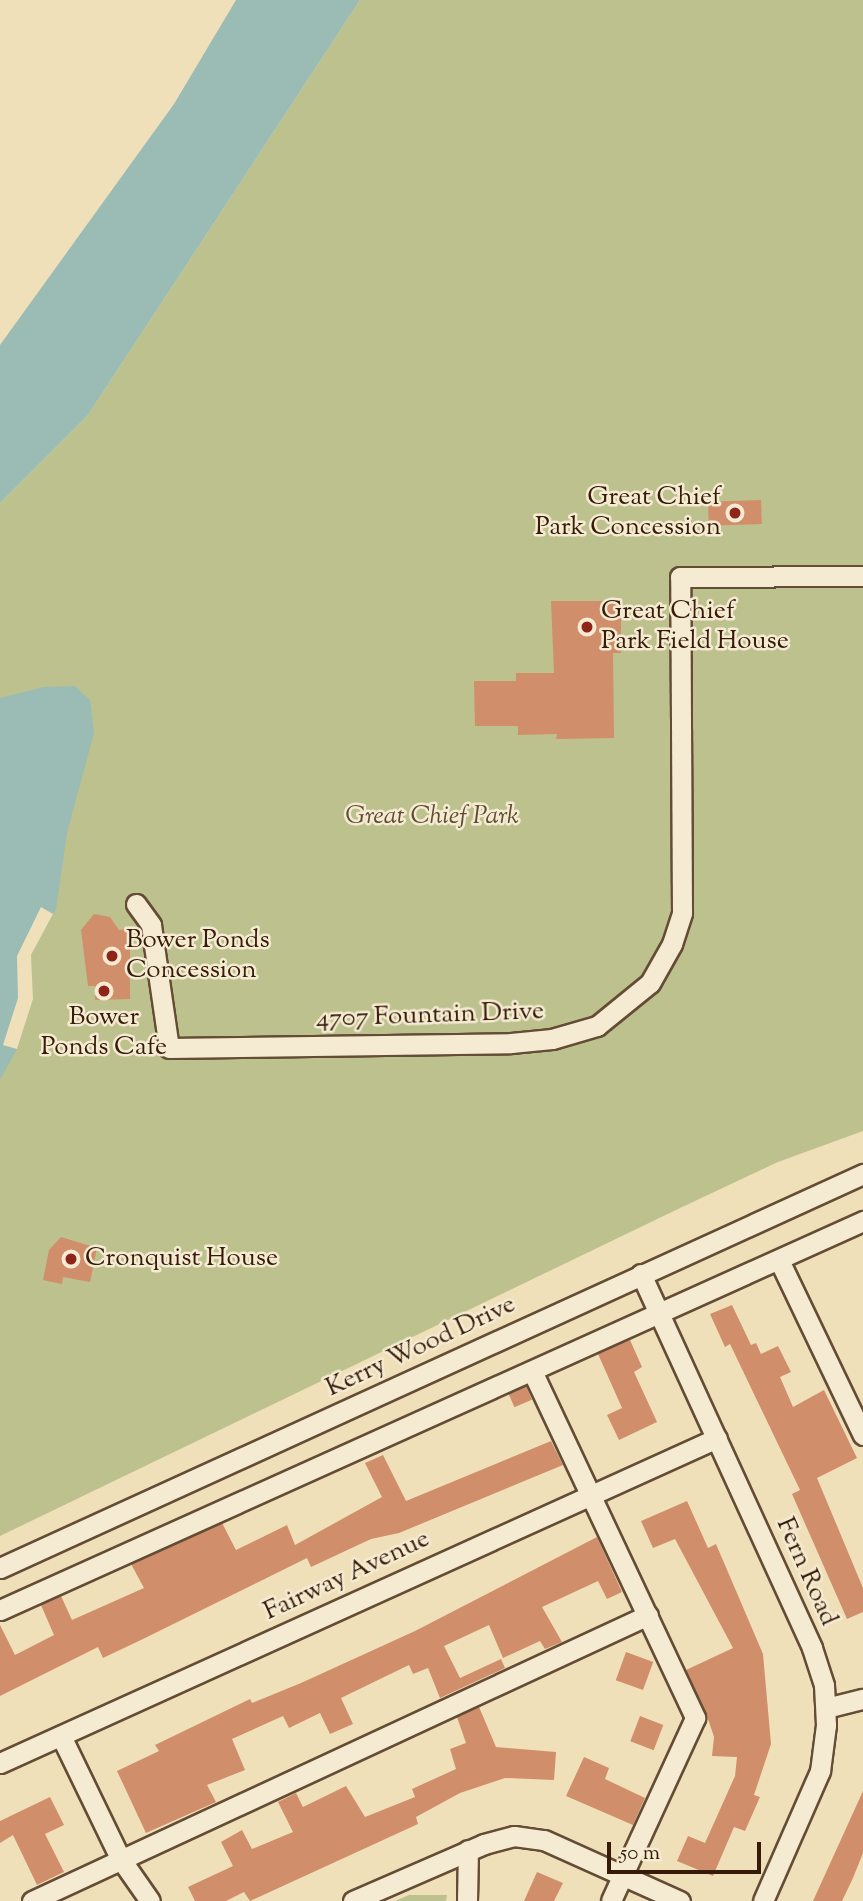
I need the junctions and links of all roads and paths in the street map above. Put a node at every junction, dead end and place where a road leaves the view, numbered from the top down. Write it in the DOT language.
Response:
graph roads {
  1 [pos="863,576"];
  2 [pos="136,904"];
  3 [pos="863,1174"];
  4 [pos="863,1221"];
  5 [pos="779,1260"];
  6 [pos="642,1274"];
  7 [pos="661,1316"];
  8 [pos="533,1373"];
  9 [pos="863,1435"];
  10 [pos="717,1438"];
  11 [pos="590,1494"];
  12 [pos="0,1568"];
  13 [pos="0,1610"];
  14 [pos="649,1615"];
  15 [pos="863,1699"];
  16 [pos="826,1708"];
  17 [pos="61,1736"];
  18 [pos="0,1763"];
  19 [pos="468,1850"];
  20 [pos="120,1858"];
  21 [pos="623,1875"];
  22 [pos="32,1901"];
  23 [pos="150,1901"];
  24 [pos="353,1901"];
  25 [pos="467,1901"];
  26 [pos="611,1901"];
  27 [pos="680,1901"];
  28 [pos="763,1901"];
  1 -- 2 [label="street, 4707 Fountain Drive"];
  3 -- 6 [label="street, Kerry Wood Drive"];
  4 -- 5 [label="street"];
  5 -- 7 [label="street"];
  5 -- 9 [label="street"];
  6 -- 7 [label="street, Fern Road"];
  6 -- 12 [label="street, Kerry Wood Drive"];
  7 -- 8 [label="street"];
  7 -- 10 [label="street, Fern Road"];
  8 -- 11 [label="street"];
  8 -- 13 [label="street"];
  10 -- 11 [label="street, Fairway Avenue"];
  10 -- 16 [label="street, Fern Road"];
  11 -- 14 [label="street"];
  11 -- 17 [label="street, Fairway Avenue"];
  14 -- 20 [label="street"];
  14 -- 21 [label="street"];
  15 -- 16 [label="street"];
  16 -- 28 [label="street, Fern Road"];
  17 -- 18 [label="street, Fairway Avenue"];
  17 -- 20 [label="street"];
  19 -- 21 [label="street"];
  19 -- 24 [label="street"];
  19 -- 25 [label="street"];
  20 -- 22 [label="street"];
  20 -- 23 [label="street"];
  21 -- 26 [label="street"];
  21 -- 27 [label="street"];
}
